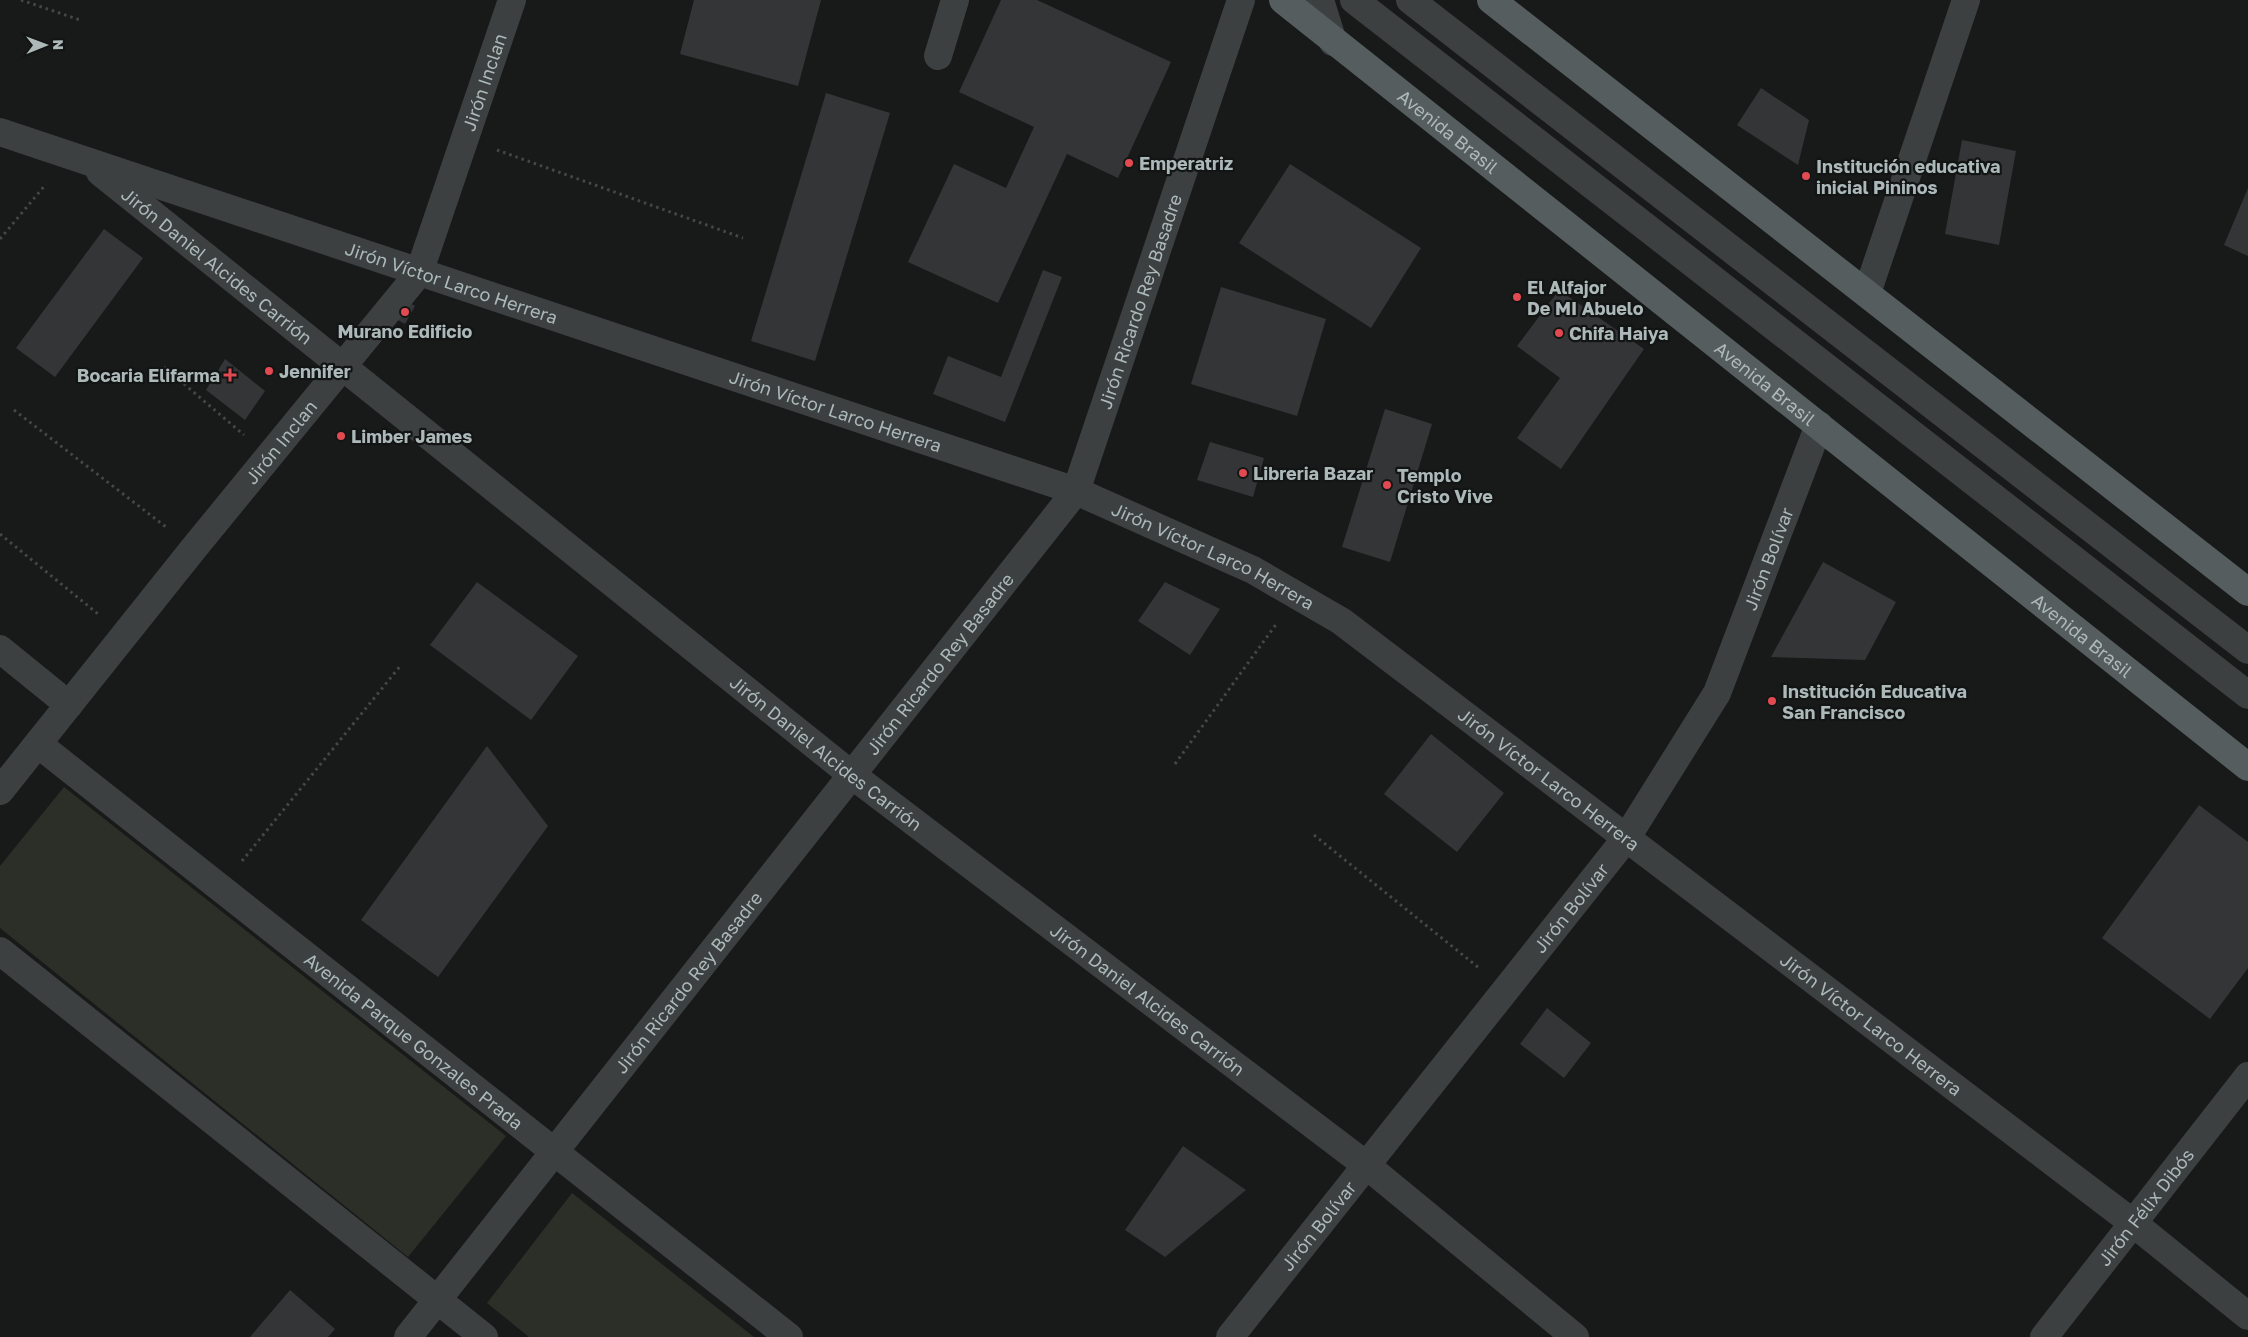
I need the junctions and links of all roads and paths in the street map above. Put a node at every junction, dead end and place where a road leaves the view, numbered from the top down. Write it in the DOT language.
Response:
graph roads {
  1 [pos="21,0"];
  2 [pos="512,0"];
  3 [pos="956,0"];
  4 [pos="1240,0"];
  5 [pos="1283,0"];
  6 [pos="1320,0"];
  7 [pos="1354,0"];
  8 [pos="1410,0"];
  9 [pos="1491,0"];
  10 [pos="1966,0"];
  11 [pos="80,20"];
  12 [pos="1333,42"];
  13 [pos="938,56"];
  14 [pos="0,132"];
  15 [pos="465,139"];
  16 [pos="77,158"];
  17 [pos="744,238"];
  18 [pos="0,239"];
  19 [pos="419,273"];
  20 [pos="1867,293"];
  21 [pos="342,366"];
  22 [pos="164,367"];
  23 [pos="14,410"];
  24 [pos="1819,425"];
  25 [pos="269,456"];
  26 [pos="1076,491"];
  27 [pos="0,534"];
  28 [pos="194,548"];
  29 [pos="2248,592"];
  30 [pos="1298,595"];
  31 [pos="124,635"];
  32 [pos="0,649"];
  33 [pos="2248,650"];
  34 [pos="401,665"];
  35 [pos="2248,695"];
  36 [pos="69,705"];
  37 [pos="38,744"];
  38 [pos="1175,764"];
  39 [pos="2248,767"];
  40 [pos="852,775"];
  41 [pos="0,791"];
  42 [pos="1314,835"];
  43 [pos="1627,837"];
  44 [pos="220,888"];
  45 [pos="0,951"];
  46 [pos="1506,990"];
  47 [pos="2248,1076"];
  48 [pos="554,1153"];
  49 [pos="1366,1165"];
  50 [pos="2133,1224"];
  51 [pos="437,1300"];
  52 [pos="2248,1316"];
  53 [pos="408,1337"];
  54 [pos="484,1337"];
  55 [pos="789,1337"];
  56 [pos="1230,1337"];
  57 [pos="1575,1337"];
  58 [pos="2044,1337"];
  1 -- 11 [label="path"];
  2 -- 15 [label="street, Jirón Inclan"];
  3 -- 13 [label="street"];
  4 -- 26 [label="street, Jirón Ricardo Rey Basadre"];
  5 -- 12 [label="main road, Avenida Brasil"];
  6 -- 12 [label="street"];
  7 -- 35 [label="street"];
  8 -- 33 [label="street"];
  9 -- 20 [label="main road"];
  10 -- 20 [label="street"];
  12 -- 24 [label="main road, Avenida Brasil"];
  14 -- 16 [label="street, Jirón Víctor Larco Herrera"];
  15 -- 17 [label="path"];
  15 -- 19 [label="street, Jirón Inclan"];
  16 -- 18 [label="path"];
  16 -- 19 [label="street, Jirón Víctor Larco Herrera"];
  16 -- 21 [label="street, Jirón Daniel Alcides Carrión"];
  19 -- 21 [label="street, Jirón Inclan"];
  19 -- 26 [label="street, Jirón Víctor Larco Herrera"];
  20 -- 29 [label="main road"];
  21 -- 25 [label="street, Jirón Inclan"];
  21 -- 40 [label="street, Jirón Daniel Alcides Carrión"];
  22 -- 25 [label="path"];
  23 -- 28 [label="path"];
  24 -- 39 [label="main road, Avenida Brasil"];
  24 -- 43 [label="street, Jirón Bolívar"];
  25 -- 28 [label="street, Jirón Inclan"];
  26 -- 30 [label="street, Jirón Víctor Larco Herrera"];
  26 -- 40 [label="street, Jirón Ricardo Rey Basadre"];
  27 -- 31 [label="path"];
  28 -- 31 [label="street, Jirón Inclan"];
  30 -- 38 [label="path"];
  30 -- 43 [label="street, Jirón Víctor Larco Herrera"];
  31 -- 36 [label="street, Jirón Inclan"];
  32 -- 36 [label="street"];
  34 -- 44 [label="path"];
  36 -- 37 [label="street, Jirón Inclan"];
  37 -- 41 [label="street, Jirón Inclan"];
  37 -- 44 [label="street, Avenida Parque Gonzales Prada"];
  40 -- 48 [label="street, Jirón Ricardo Rey Basadre"];
  40 -- 49 [label="street, Jirón Daniel Alcides Carrión"];
  42 -- 46 [label="path"];
  43 -- 46 [label="street, Jirón Bolívar"];
  43 -- 50 [label="street, Jirón Víctor Larco Herrera"];
  44 -- 48 [label="street, Avenida Parque Gonzales Prada"];
  45 -- 51 [label="street"];
  46 -- 49 [label="street, Jirón Bolívar"];
  47 -- 50 [label="street, Jirón Félix Dibós"];
  48 -- 51 [label="street, Jirón Ricardo Rey Basadre"];
  48 -- 55 [label="street, Avenida Parque Gonzales Prada"];
  49 -- 56 [label="street, Jirón Bolívar"];
  49 -- 57 [label="street, Jirón Daniel Alcides Carrión"];
  50 -- 52 [label="street, Jirón Víctor Larco Herrera"];
  50 -- 58 [label="street, Jirón Félix Dibós"];
  51 -- 53 [label="street, Jirón Ricardo Rey Basadre"];
  51 -- 54 [label="street"];
}
